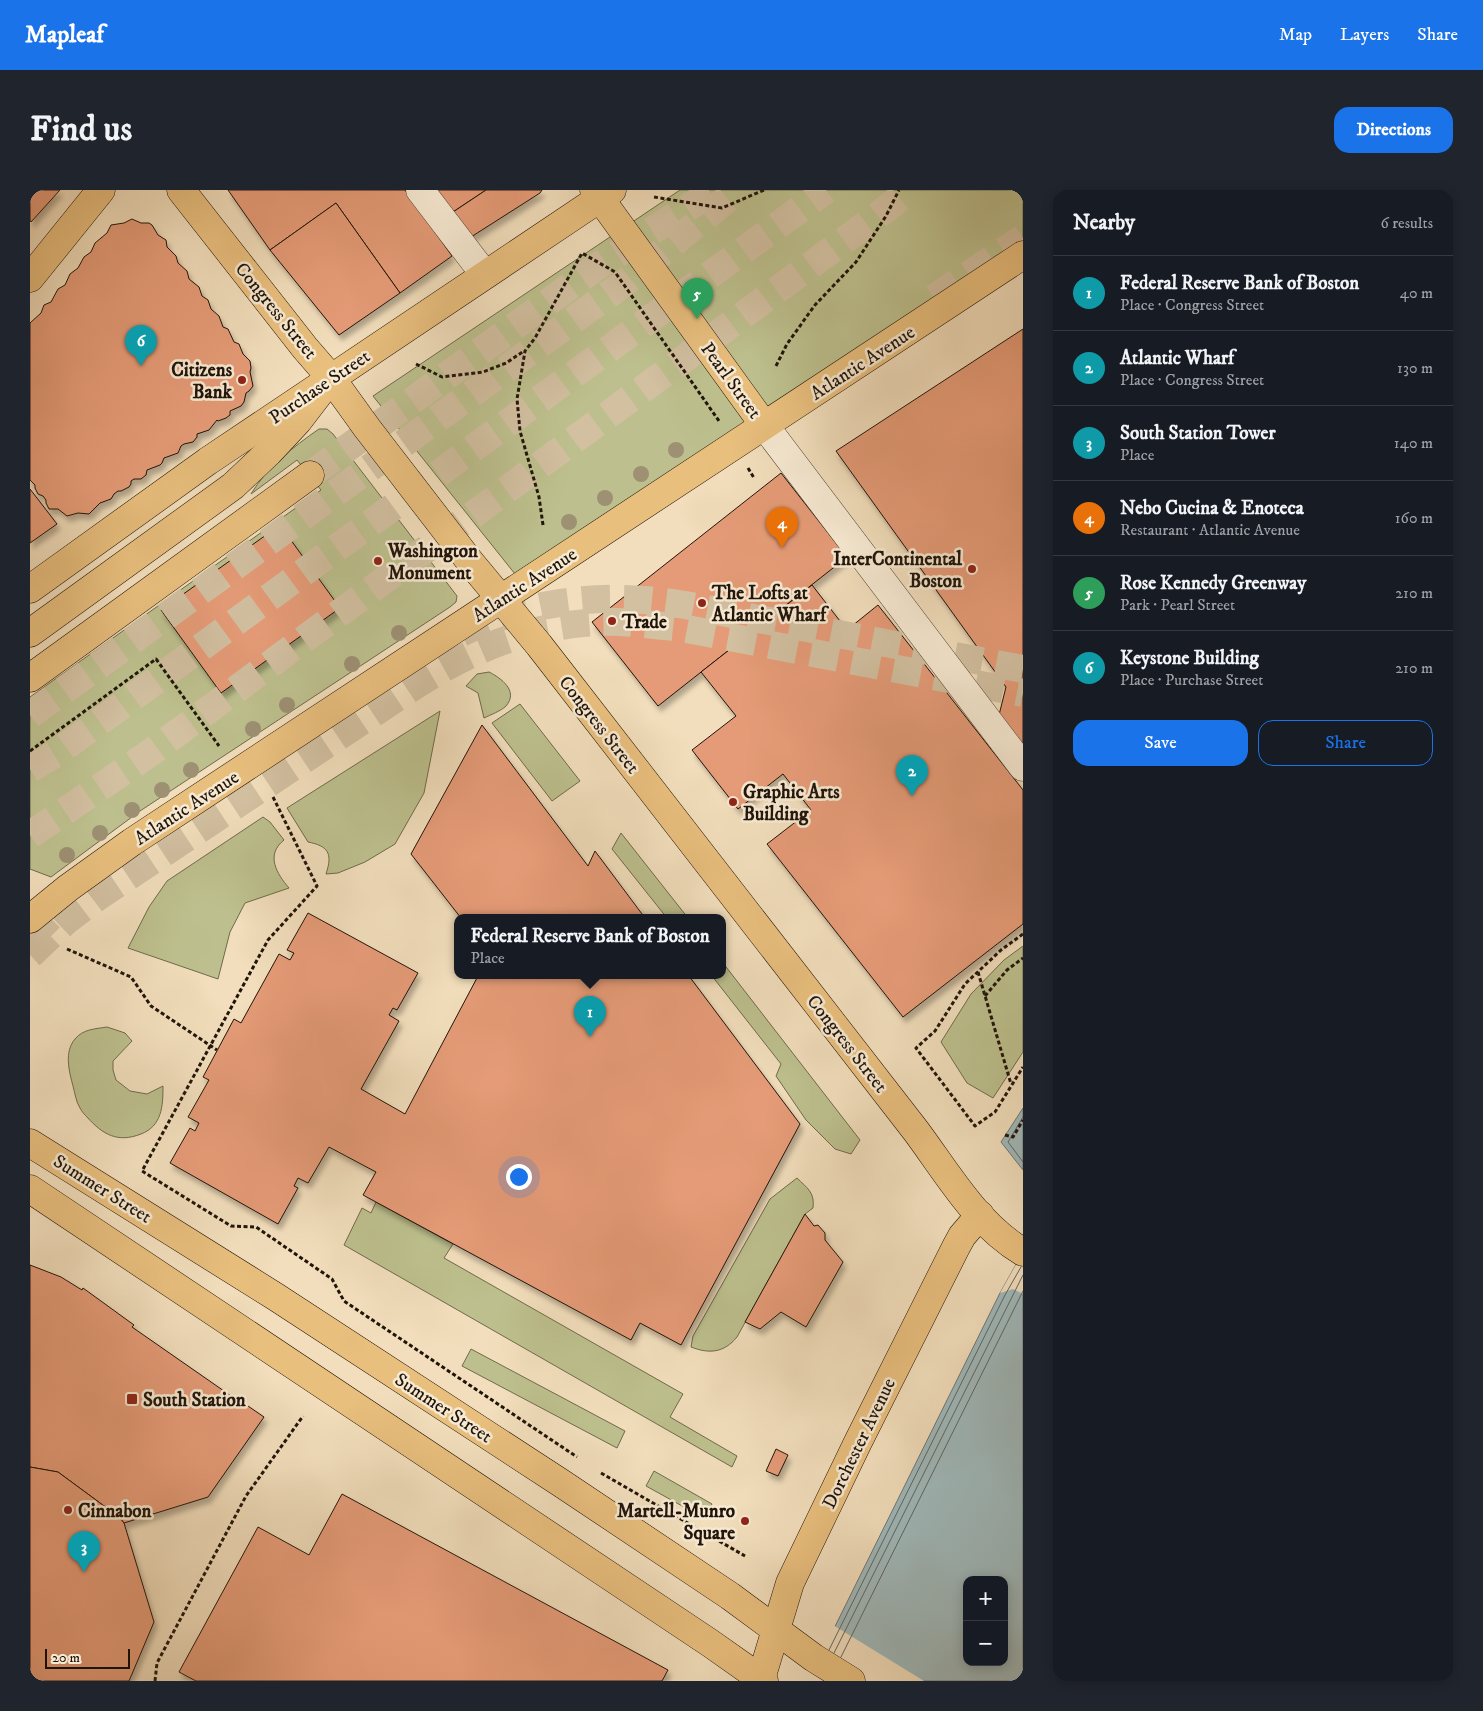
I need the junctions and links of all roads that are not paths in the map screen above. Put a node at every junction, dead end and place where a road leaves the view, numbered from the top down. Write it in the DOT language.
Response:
graph roads {
  1 [pos="101,190"];
  2 [pos="181,190"];
  3 [pos="420,190"];
  4 [pos="602,193"];
  5 [pos="1023,256"];
  6 [pos="484,275"];
  7 [pos="30,278"];
  8 [pos="331,378"];
  9 [pos="764,425"];
  10 [pos="310,475"];
  11 [pos="30,589"];
  12 [pos="502,599"];
  13 [pos="30,633"];
  14 [pos="30,678"];
  15 [pos="1023,767"];
  16 [pos="30,919"];
  17 [pos="30,1143"];
  18 [pos="30,1189"];
  19 [pos="980,1215"];
  20 [pos="1023,1252"];
  21 [pos="775,1629"];
  22 [pos="761,1680"];
  23 [pos="851,1681"];
  1 -- 7 [label="main road"];
  2 -- 8 [label="main road, Congress Street"];
  3 -- 6 [label="street"];
  4 -- 6 [label="main road, Purchase Street"];
  4 -- 9 [label="main road, Pearl Street"];
  5 -- 9 [label="main road, Atlantic Avenue"];
  6 -- 8 [label="main road, Purchase Street"];
  8 -- 11 [label="main road, Purchase Street"];
  8 -- 12 [label="main road, Congress Street"];
  8 -- 13 [label="main road"];
  9 -- 12 [label="main road, Atlantic Avenue"];
  9 -- 15 [label="street"];
  10 -- 14 [label="main road"];
  12 -- 16 [label="main road, Atlantic Avenue"];
  12 -- 19 [label="main road, Congress Street"];
  17 -- 21 [label="main road, Summer Street"];
  18 -- 22 [label="main road, Summer Street"];
  19 -- 20 [label="main road, Congress Street"];
  19 -- 21 [label="main road, Dorchester Avenue"];
  21 -- 22 [label="main road, Dorchester Avenue"];
  21 -- 23 [label="main road, Summer Street"];
}
